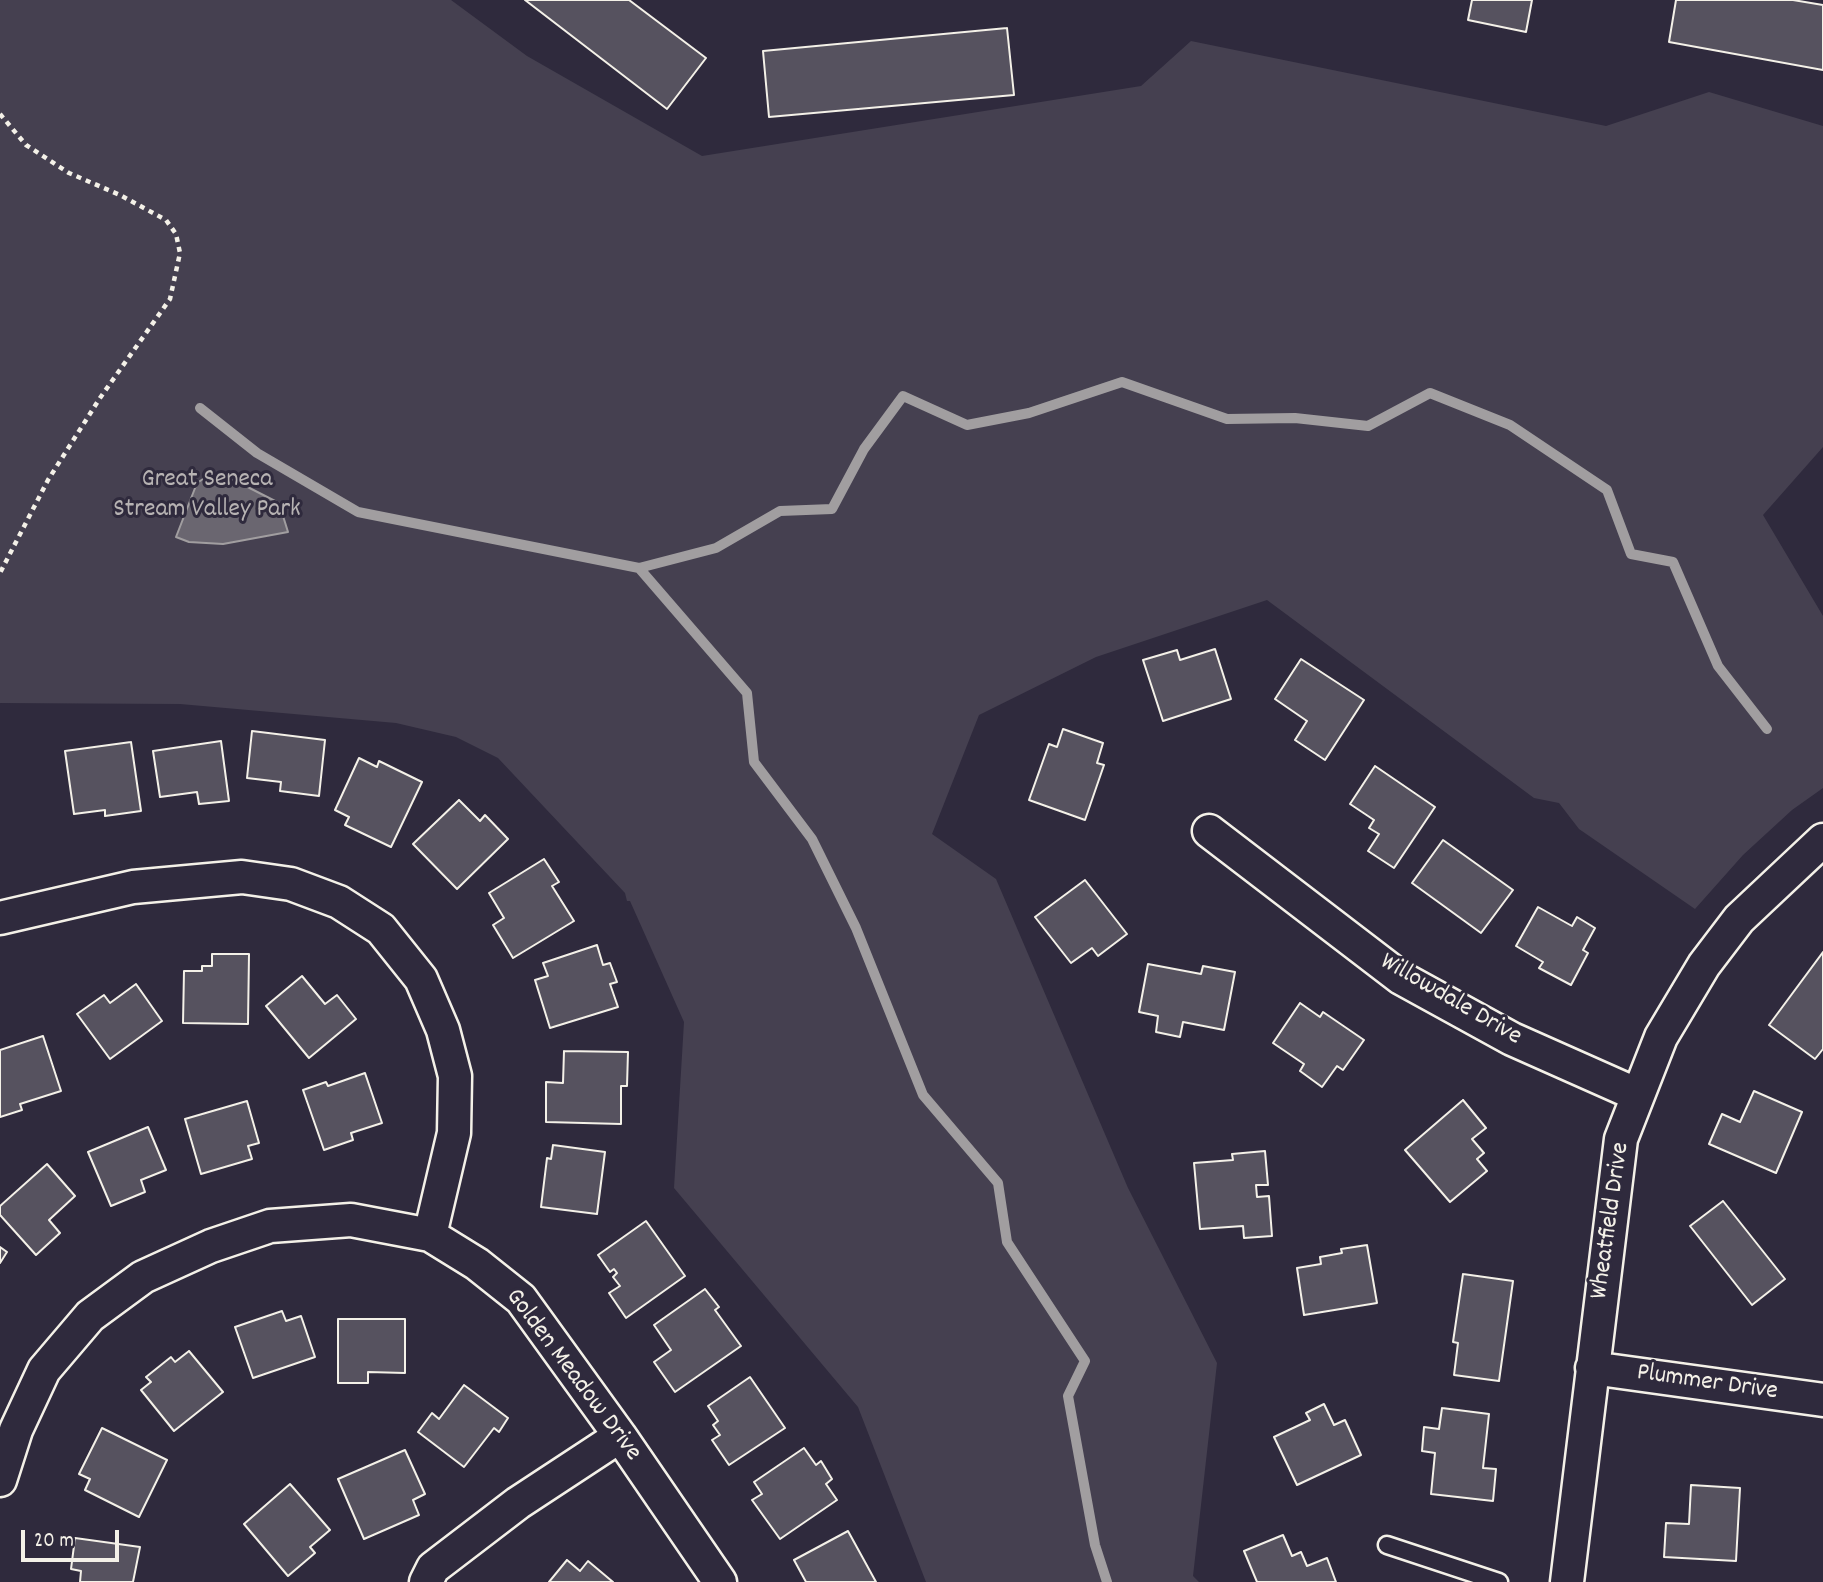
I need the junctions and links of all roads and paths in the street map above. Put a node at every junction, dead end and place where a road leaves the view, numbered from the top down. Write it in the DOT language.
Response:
graph roads {
  1 [pos="0,114"];
  2 [pos="0,573"];
  3 [pos="1209,831"];
  4 [pos="1823,840"];
  5 [pos="0,918"];
  6 [pos="1638,1095"];
  7 [pos="429,1235"];
  8 [pos="1592,1368"];
  9 [pos="1823,1400"];
  10 [pos="620,1436"];
  11 [pos="0,1480"];
  12 [pos="1387,1545"];
  13 [pos="426,1582"];
  14 [pos="720,1582"];
  15 [pos="1499,1582"];
  16 [pos="1567,1582"];
  1 -- 2 [label="path"];
  3 -- 6 [label="street, Willowdale Drive"];
  4 -- 6 [label="street, Wheatfield Drive"];
  5 -- 7 [label="street"];
  6 -- 8 [label="street, Wheatfield Drive"];
  7 -- 10 [label="street, Golden Meadow Drive"];
  7 -- 11 [label="street, Golden Meadow Drive"];
  8 -- 9 [label="street, Plummer Drive"];
  8 -- 16 [label="street, Wheatfield Drive"];
  10 -- 13 [label="street"];
  10 -- 14 [label="street, Golden Meadow Drive"];
  12 -- 15 [label="lane"];
}
